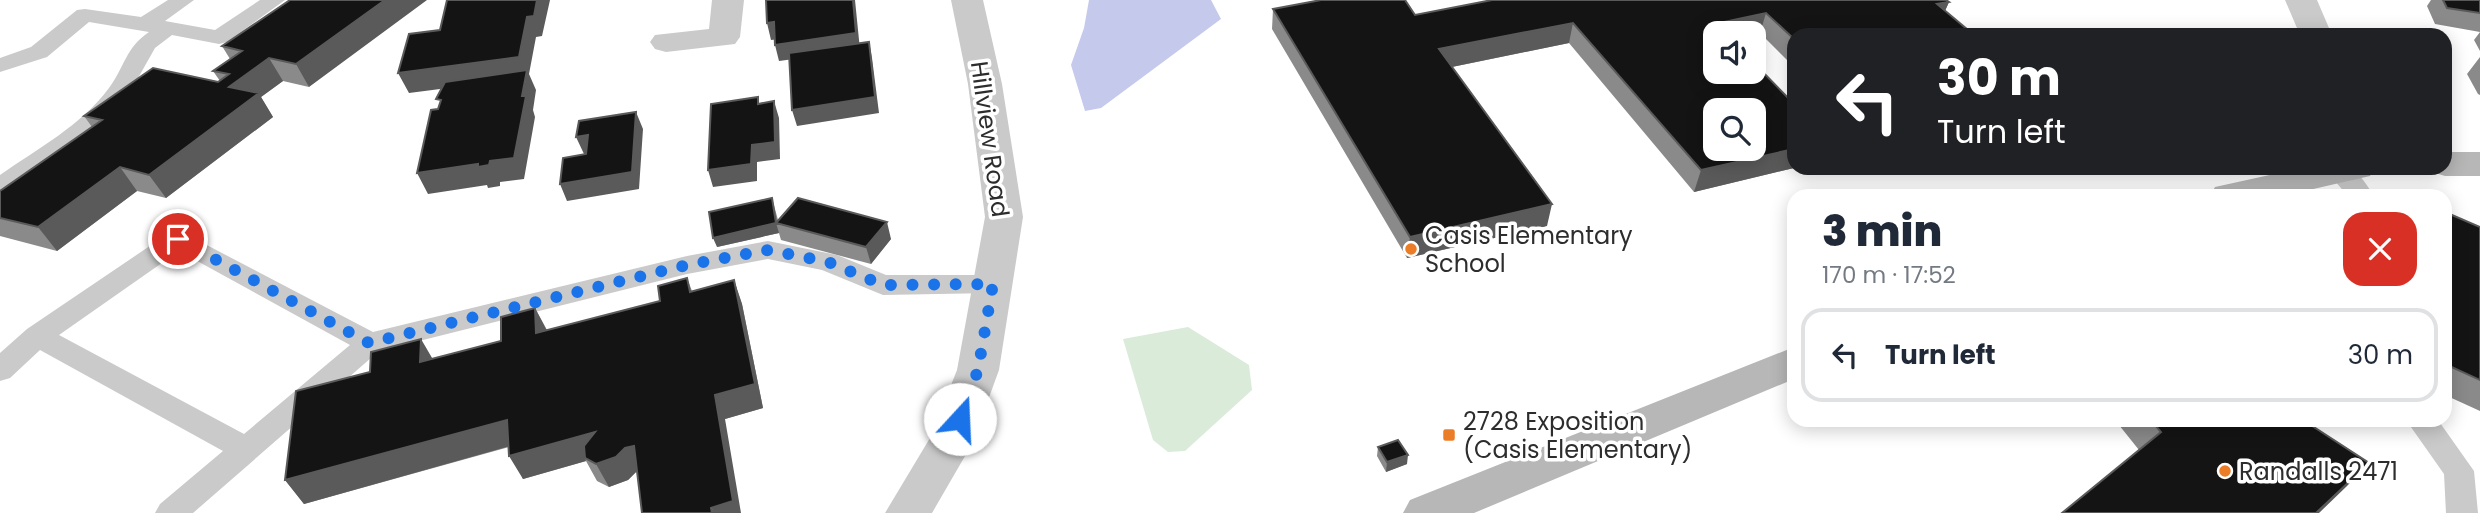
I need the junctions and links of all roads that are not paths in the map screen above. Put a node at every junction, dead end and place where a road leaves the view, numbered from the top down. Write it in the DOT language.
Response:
graph roads {
  1 [pos="110,0"];
  2 [pos="183,0"];
  3 [pos="274,0"];
  4 [pos="728,0"];
  5 [pos="967,0"];
  6 [pos="2301,0"];
  7 [pos="85,15"];
  8 [pos="145,24"];
  9 [pos="168,28"];
  10 [pos="2313,28"];
  11 [pos="666,42"];
  12 [pos="0,65"];
  13 [pos="2452,164"];
  14 [pos="2480,164"];
  15 [pos="2352,178"];
  16 [pos="0,187"];
  17 [pos="2278,189"];
  18 [pos="993,284"];
  19 [pos="37,336"];
  20 [pos="369,343"];
  21 [pos="1787,365"];
  22 [pos="0,370"];
  23 [pos="2426,427"];
  24 [pos="246,449"];
  25 [pos="171,513"];
  26 [pos="908,513"];
  27 [pos="1426,513"];
  28 [pos="2462,513"];
  1 -- 7 [label="lane"];
  2 -- 8 [label="lane"];
  3 -- 9 [label="lane"];
  4 -- 11 [label="street"];
  5 -- 18 [label="street, Hillview Road"];
  6 -- 10 [label="street"];
  7 -- 8 [label="lane"];
  7 -- 12 [label="lane"];
  8 -- 9 [label="lane"];
  9 -- 16 [label="lane"];
  13 -- 14 [label="street"];
  15 -- 17 [label="street"];
  18 -- 20 [label="lane"];
  18 -- 26 [label="street, Hillview Road"];
  19 -- 20 [label="lane"];
  19 -- 22 [label="lane"];
  19 -- 24 [label="lane"];
  20 -- 24 [label="lane"];
  21 -- 27 [label="street"];
  23 -- 28 [label="lane"];
  24 -- 25 [label="lane"];
}
